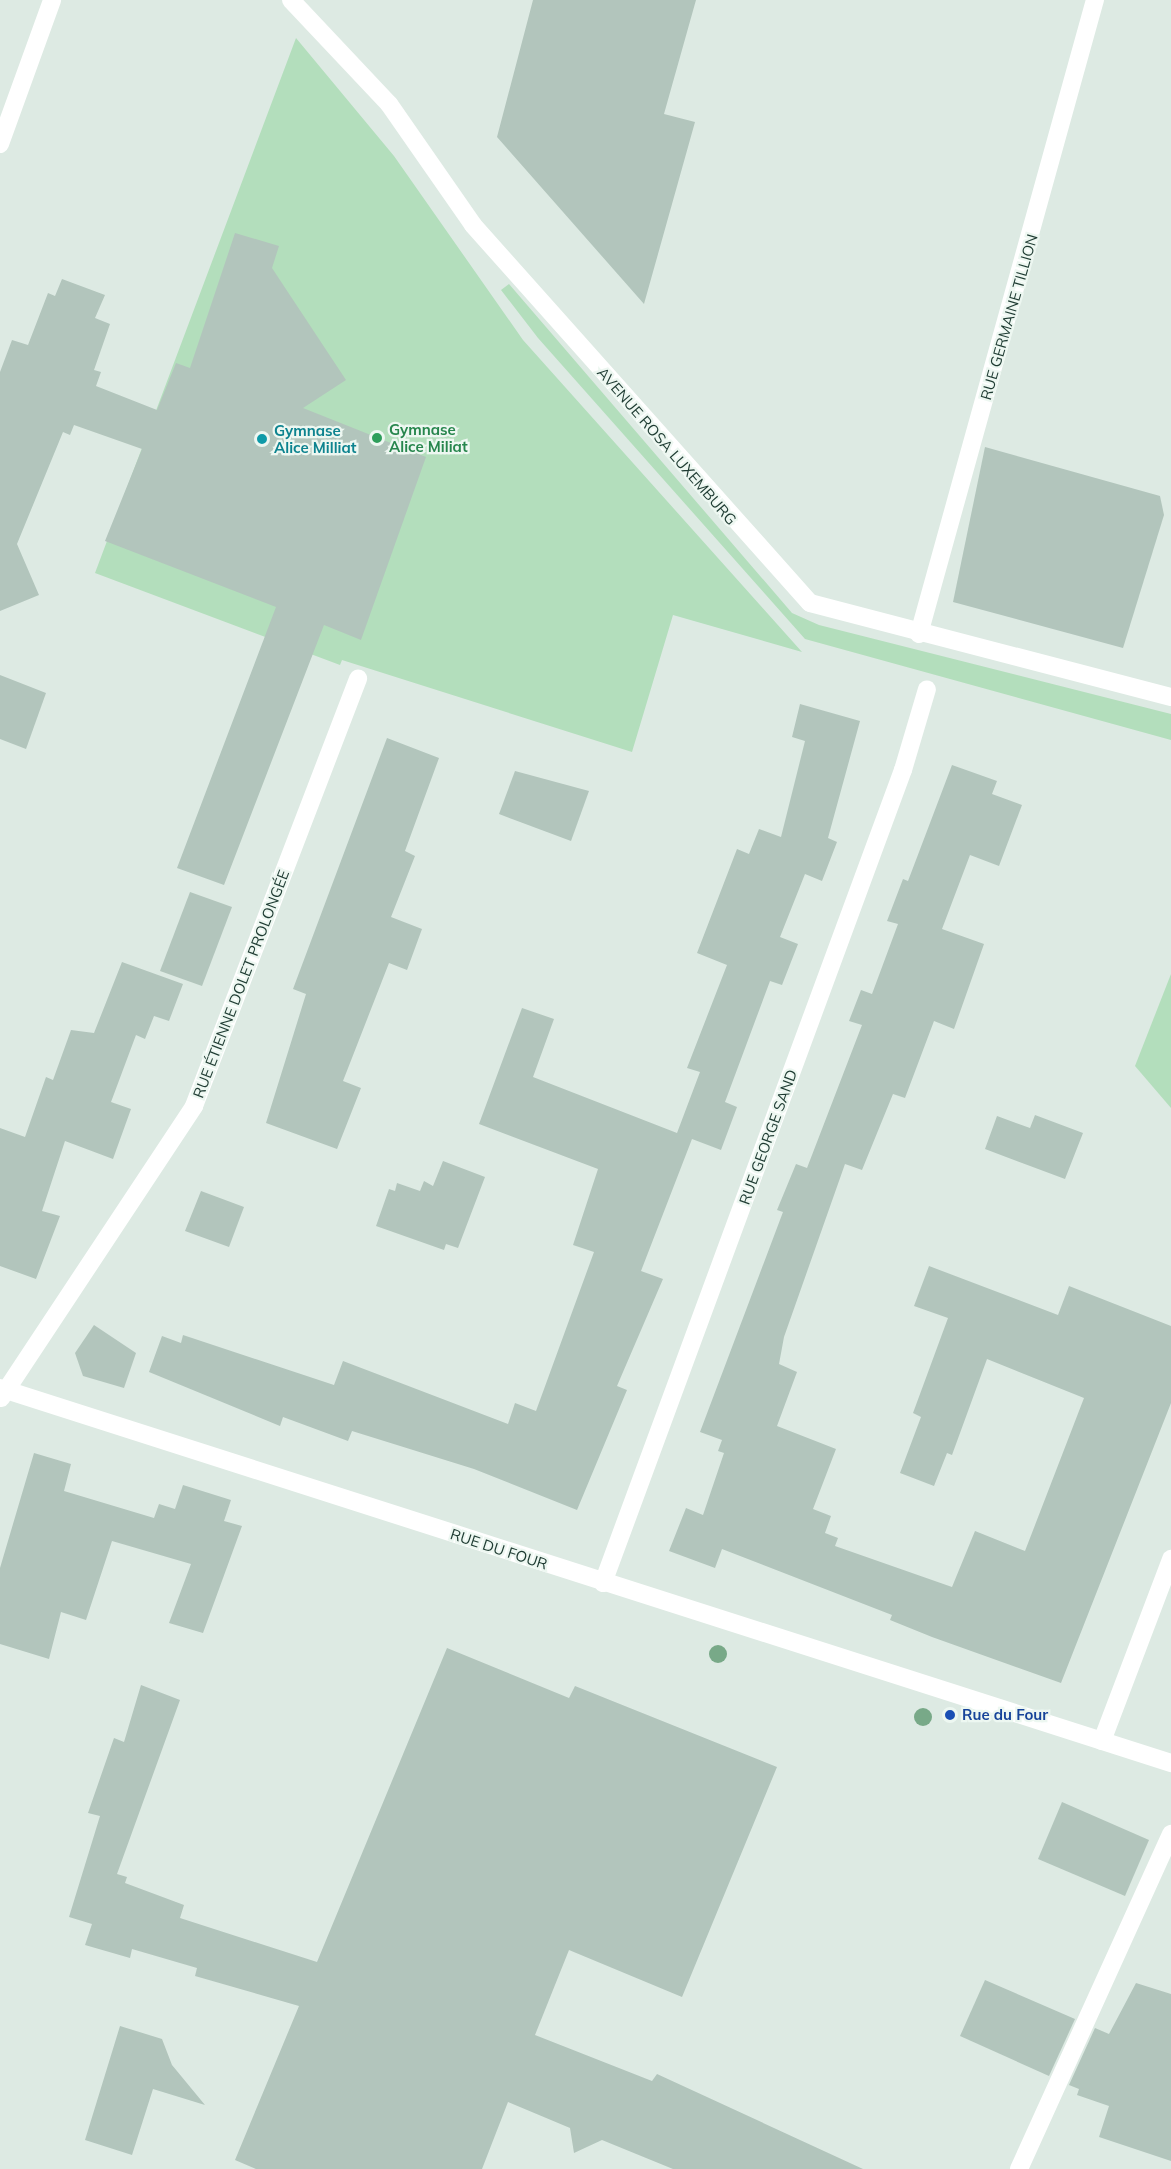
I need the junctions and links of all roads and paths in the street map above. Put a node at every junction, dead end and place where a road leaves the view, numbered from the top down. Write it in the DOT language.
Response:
graph roads {
  1 [pos="52,0"];
  2 [pos="291,0"];
  3 [pos="1095,0"];
  4 [pos="0,144"];
  5 [pos="919,634"];
  6 [pos="358,678"];
  7 [pos="927,689"];
  8 [pos="1171,697"];
  9 [pos="2,1392"];
  10 [pos="1171,1560"];
  11 [pos="603,1583"];
  12 [pos="1102,1741"];
  13 [pos="1171,1763"];
  14 [pos="1171,1834"];
  15 [pos="1019,2169"];
  1 -- 4 [label="street"];
  2 -- 5 [label="street, AVENUE ROSA LUXEMBURG"];
  3 -- 5 [label="street, RUE GERMAINE TILLION"];
  5 -- 8 [label="street, AVENUE ROSA LUXEMBURG"];
  6 -- 9 [label="street, RUE ÉTIENNE DOLET PROLONGÉE"];
  7 -- 11 [label="street, RUE GEORGE SAND"];
  9 -- 11 [label="street, RUE DU FOUR"];
  10 -- 12 [label="street"];
  11 -- 12 [label="street, RUE DU FOUR"];
  12 -- 13 [label="street, RUE DU FOUR"];
  14 -- 15 [label="street"];
}
